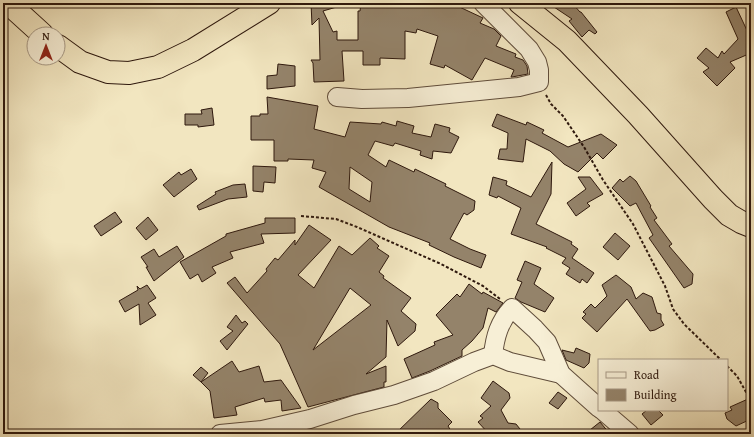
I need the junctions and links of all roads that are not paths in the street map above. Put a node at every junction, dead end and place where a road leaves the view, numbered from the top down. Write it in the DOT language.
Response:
graph roads {
  1 [pos="8,3"];
  2 [pos="269,3"];
  3 [pos="483,3"];
  4 [pos="520,3"];
  5 [pos="33,26"];
  6 [pos="66,52"];
  7 [pos="337,97"];
  8 [pos="751,226"];
  9 [pos="493,355"];
  10 [pos="561,374"];
  11 [pos="598,407"];
  12 [pos="603,411"];
  13 [pos="220,434"];
  14 [pos="630,434"];
  1 -- 5 [label="highway"];
  2 -- 6 [label="highway"];
  3 -- 7 [label="street"];
  4 -- 8 [label="highway"];
  9 -- 10 [label="street"];
  9 -- 10 [label="street"];
  9 -- 13 [label="street"];
  10 -- 11 [label="street"];
  12 -- 14 [label="street"];
}
